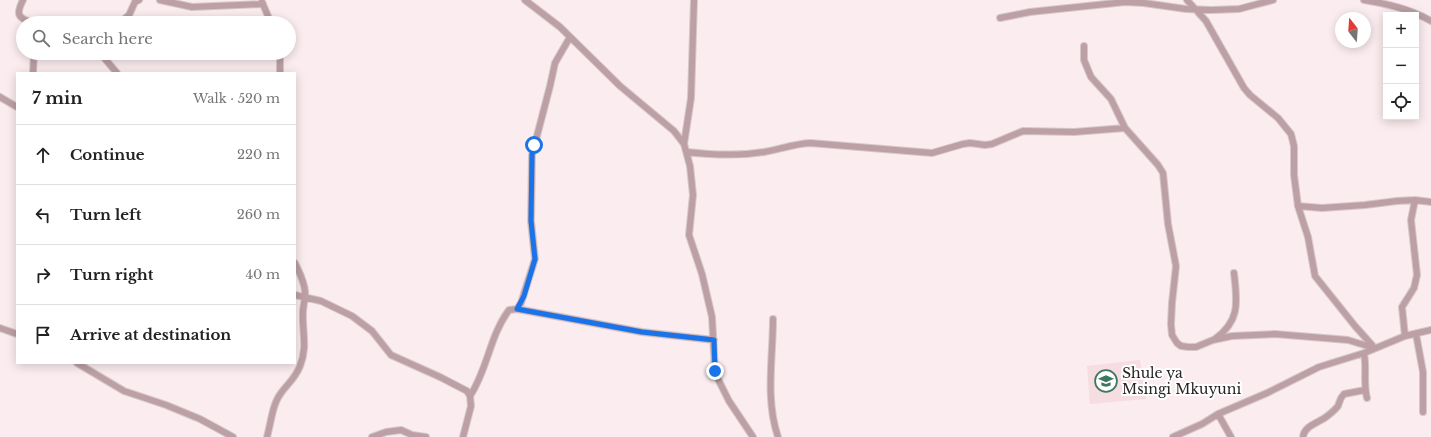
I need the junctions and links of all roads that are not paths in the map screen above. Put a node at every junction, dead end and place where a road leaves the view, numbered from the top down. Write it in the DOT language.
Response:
graph roads {
  1 [pos="23,0"];
  2 [pos="139,0"];
  3 [pos="160,0"];
  4 [pos="525,0"];
  5 [pos="694,0"];
  6 [pos="1187,0"];
  7 [pos="1273,0"];
  8 [pos="1364,0"];
  9 [pos="262,2"];
  10 [pos="1197,10"];
  11 [pos="20,16"];
  12 [pos="128,16"];
  13 [pos="268,16"];
  14 [pos="1000,18"];
  15 [pos="1431,20"];
  16 [pos="570,37"];
  17 [pos="1084,46"];
  18 [pos="34,60"];
  19 [pos="106,60"];
  20 [pos="280,60"];
  21 [pos="33,72"];
  22 [pos="116,72"];
  23 [pos="280,72"];
  24 [pos="0,97"];
  25 [pos="16,106"];
  26 [pos="1125,128"];
  27 [pos="684,144"];
  28 [pos="687,152"];
  29 [pos="1415,200"];
  30 [pos="1431,202"];
  31 [pos="1298,206"];
  32 [pos="296,264"];
  33 [pos="1234,273"];
  34 [pos="296,294"];
  35 [pos="305,297"];
  36 [pos="517,309"];
  37 [pos="773,319"];
  38 [pos="0,328"];
  39 [pos="1431,330"];
  40 [pos="16,334"];
  41 [pos="1416,334"];
  42 [pos="1405,336"];
  43 [pos="714,340"];
  44 [pos="1213,340"];
  45 [pos="1374,348"];
  46 [pos="1364,353"];
  47 [pos="78,364"];
  48 [pos="1365,390"];
  49 [pos="470,396"];
  50 [pos="1366,398"];
  51 [pos="1423,412"];
  52 [pos="1218,414"];
  53 [pos="412,436"];
  54 [pos="233,437"];
  55 [pos="267,437"];
  56 [pos="372,437"];
  57 [pos="426,437"];
  58 [pos="463,437"];
  59 [pos="753,437"];
  60 [pos="778,437"];
  61 [pos="1173,437"];
  62 [pos="1231,437"];
  63 [pos="1303,437"];
  1 -- 11 [label="street"];
  2 -- 12 [label="street"];
  3 -- 9 [label="street"];
  4 -- 16 [label="street"];
  5 -- 27 [label="street"];
  6 -- 10 [label="street"];
  7 -- 10 [label="street"];
  8 -- 15 [label="street"];
  9 -- 13 [label="street"];
  10 -- 14 [label="street"];
  10 -- 31 [label="street"];
  16 -- 27 [label="street"];
  16 -- 36 [label="street"];
  17 -- 26 [label="street"];
  18 -- 21 [label="street"];
  19 -- 22 [label="street"];
  20 -- 23 [label="street"];
  24 -- 25 [label="street"];
  26 -- 28 [label="street"];
  26 -- 44 [label="street"];
  27 -- 28 [label="street"];
  28 -- 43 [label="street"];
  29 -- 30 [label="street"];
  29 -- 31 [label="street"];
  29 -- 42 [label="street"];
  31 -- 45 [label="street"];
  32 -- 35 [label="street"];
  33 -- 44 [label="street"];
  34 -- 35 [label="street"];
  35 -- 49 [label="street"];
  35 -- 55 [label="street"];
  36 -- 43 [label="street"];
  36 -- 49 [label="street"];
  37 -- 60 [label="street"];
  38 -- 40 [label="street"];
  39 -- 41 [label="street"];
  41 -- 42 [label="street"];
  41 -- 51 [label="street"];
  42 -- 45 [label="street"];
  43 -- 59 [label="street"];
  44 -- 45 [label="street"];
  45 -- 46 [label="street"];
  46 -- 48 [label="street"];
  46 -- 52 [label="street"];
  47 -- 54 [label="street"];
  48 -- 50 [label="street"];
  48 -- 63 [label="street"];
  49 -- 58 [label="street"];
  52 -- 61 [label="street"];
  52 -- 62 [label="street"];
  53 -- 56 [label="street"];
  53 -- 57 [label="street"];
}
